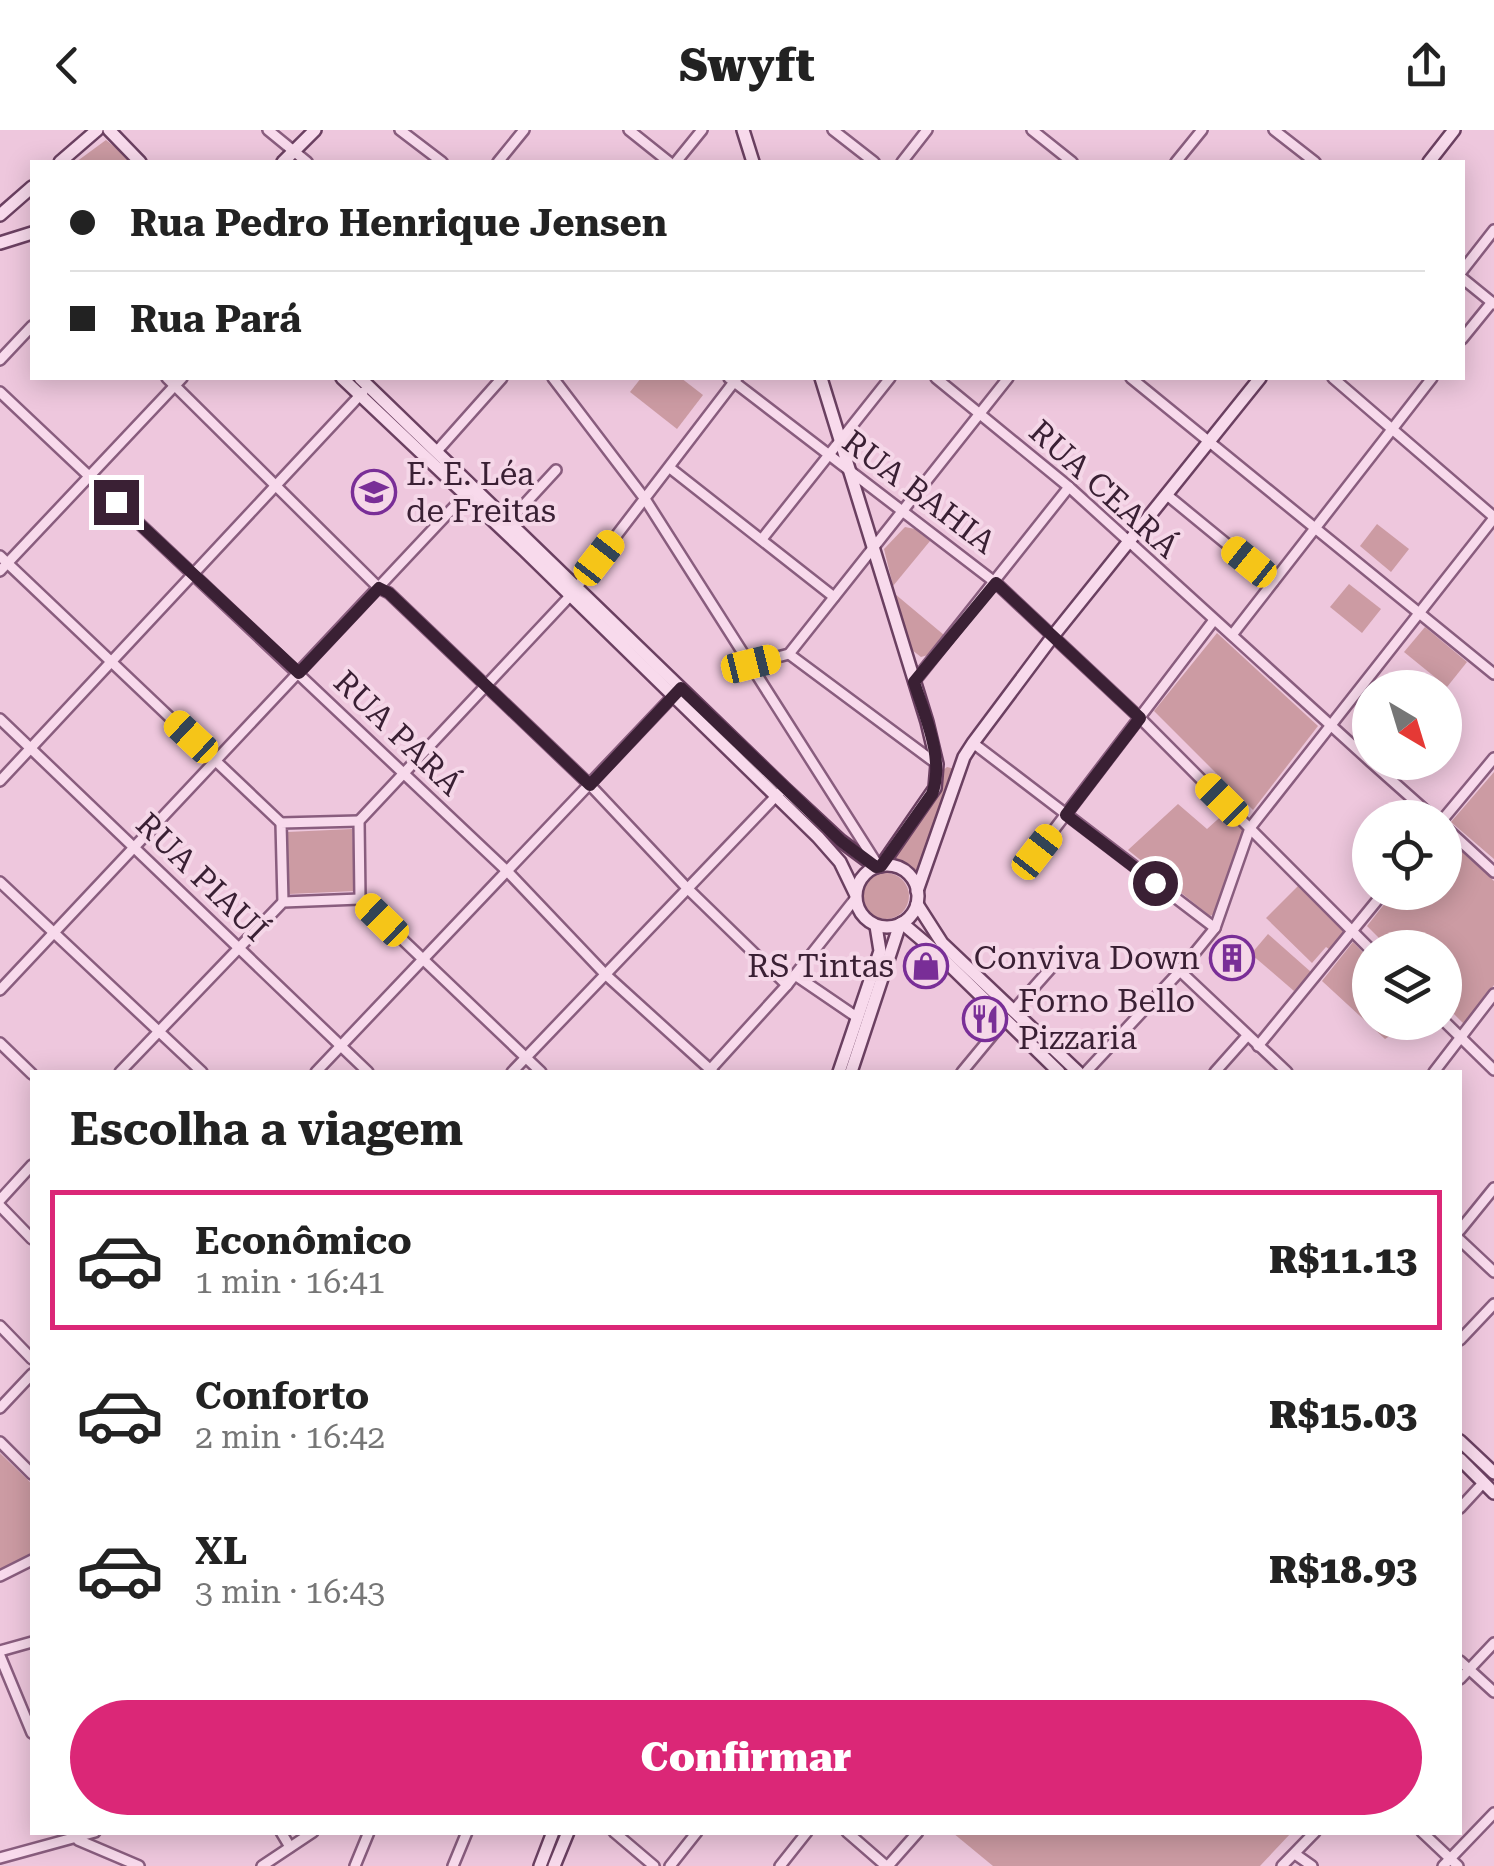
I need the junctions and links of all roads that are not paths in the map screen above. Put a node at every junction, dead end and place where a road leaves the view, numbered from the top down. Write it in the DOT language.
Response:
graph roads {
  1 [pos="96,130"];
  2 [pos="108,130"];
  3 [pos="268,130"];
  4 [pos="315,130"];
  5 [pos="400,130"];
  6 [pos="524,130"];
  7 [pos="629,130"];
  8 [pos="702,130"];
  9 [pos="744,130"];
  10 [pos="833,130"];
  11 [pos="927,130"];
  12 [pos="1032,130"];
  13 [pos="1202,130"];
  14 [pos="1274,130"];
  15 [pos="1454,130"];
  16 [pos="293,152"];
  17 [pos="62,160"];
  18 [pos="138,160"];
  19 [pos="284,160"];
  20 [pos="303,160"];
  21 [pos="439,160"];
  22 [pos="500,160"];
  23 [pos="666,160"];
  24 [pos="678,160"];
  25 [pos="752,160"];
  26 [pos="871,160"];
  27 [pos="904,160"];
  28 [pos="1070,160"];
  29 [pos="1178,160"];
  30 [pos="1312,160"];
  31 [pos="1431,160"];
  32 [pos="30,190"];
  33 [pos="0,215"];
  34 [pos="1494,230"];
  35 [pos="27,235"];
  36 [pos="2,238"];
  37 [pos="1465,270"];
  38 [pos="1465,277"];
  39 [pos="1493,303"];
  40 [pos="30,328"];
  41 [pos="1465,336"];
  42 [pos="0,360"];
  43 [pos="175,380"];
  44 [pos="500,380"];
  45 [pos="555,380"];
  46 [pos="732,380"];
  47 [pos="734,380"];
  48 [pos="822,380"];
  49 [pos="888,380"];
  50 [pos="939,380"];
  51 [pos="1006,380"];
  52 [pos="1132,380"];
  53 [pos="1258,380"];
  54 [pos="1335,380"];
  55 [pos="1430,380"];
  56 [pos="363,386"];
  57 [pos="0,392"];
  58 [pos="980,413"];
  59 [pos="1392,428"];
  60 [pos="840,442"];
  61 [pos="1208,443"];
  62 [pos="437,451"];
  63 [pos="830,456"];
  64 [pos="670,468"];
  65 [pos="556,470"];
  66 [pos="850,473"];
  67 [pos="89,477"];
  68 [pos="276,488"];
  69 [pos="1069,488"];
  70 [pos="470,491"];
  71 [pos="1167,495"];
  72 [pos="644,499"];
  73 [pos="904,512"];
  74 [pos="1494,517"];
  75 [pos="509,520"];
  76 [pos="1313,528"];
  77 [pos="762,539"];
  78 [pos="1128,544"];
  79 [pos="874,550"];
  80 [pos="2,563"];
  81 [pos="194,575"];
  82 [pos="1273,582"];
  83 [pos="996,583"];
  84 [pos="379,588"];
  85 [pos="573,591"];
  86 [pos="834,597"];
  87 [pos="1417,611"];
  88 [pos="1214,620"];
  89 [pos="1053,636"];
  90 [pos="1232,636"];
  91 [pos="789,654"];
  92 [pos="109,661"];
  93 [pos="751,664"];
  94 [pos="299,673"];
  95 [pos="1494,674"];
  96 [pos="914,682"];
  97 [pos="486,685"];
  98 [pos="677,692"];
  99 [pos="1140,718"];
  100 [pos="0,719"];
  101 [pos="1330,726"];
  102 [pos="973,743"];
  103 [pos="1352,745"];
  104 [pos="32,749"];
  105 [pos="964,757"];
  106 [pos="1494,758"];
  107 [pos="216,760"];
  108 [pos="937,764"];
  109 [pos="404,773"];
  110 [pos="1391,780"];
  111 [pos="0,781"];
  112 [pos="590,785"];
  113 [pos="780,792"];
  114 [pos="1414,800"];
  115 [pos="1459,800"];
  116 [pos="1066,815"];
  117 [pos="359,821"];
  118 [pos="281,823"];
  119 [pos="1250,828"];
  120 [pos="1462,843"];
  121 [pos="134,847"];
  122 [pos="1037,852"];
  123 [pos="879,866"];
  124 [pos="508,872"];
  125 [pos="1494,872"];
  126 [pos="0,882"];
  127 [pos="688,888"];
  128 [pos="856,896"];
  129 [pos="917,897"];
  130 [pos="360,899"];
  131 [pos="283,902"];
  132 [pos="1370,910"];
  133 [pos="901,924"];
  134 [pos="876,926"];
  135 [pos="1214,928"];
  136 [pos="1355,930"];
  137 [pos="1352,931"];
  138 [pos="54,932"];
  139 [pos="1352,933"];
  140 [pos="238,947"];
  141 [pos="424,960"];
  142 [pos="1058,960"];
  143 [pos="1180,971"];
  144 [pos="605,974"];
  145 [pos="795,975"];
  146 [pos="787,985"];
  147 [pos="0,990"];
  148 [pos="1494,994"];
  149 [pos="1009,1016"];
  150 [pos="858,1018"];
  151 [pos="158,1032"];
  152 [pos="1462,1035"];
  153 [pos="1247,1036"];
  154 [pos="1458,1040"];
  155 [pos="1462,1040"];
  156 [pos="0,1043"];
  157 [pos="342,1045"];
  158 [pos="1258,1046"];
  159 [pos="526,1058"];
  160 [pos="122,1070"];
  161 [pos="200,1070"];
  162 [pos="318,1070"];
  163 [pos="366,1070"];
  164 [pos="514,1070"];
  165 [pos="539,1070"];
  166 [pos="709,1070"];
  167 [pos="713,1070"];
  168 [pos="840,1070"];
  169 [pos="852,1070"];
  170 [pos="964,1070"];
  171 [pos="1057,1070"];
  172 [pos="1076,1070"];
  173 [pos="1088,1070"];
  174 [pos="1217,1070"];
  175 [pos="1285,1070"];
  176 [pos="1436,1070"];
  177 [pos="1494,1070"];
  178 [pos="30,1072"];
  179 [pos="30,1167"];
  180 [pos="1494,1188"];
  181 [pos="0,1203"];
  182 [pos="1462,1228"];
  183 [pos="30,1236"];
  184 [pos="1462,1242"];
  185 [pos="1494,1272"];
  186 [pos="1494,1304"];
  187 [pos="0,1326"];
  188 [pos="1462,1338"];
  189 [pos="30,1356"];
  190 [pos="30,1376"];
  191 [pos="0,1408"];
  192 [pos="0,1442"];
  193 [pos="1462,1443"];
  194 [pos="1462,1460"];
  195 [pos="30,1472"];
  196 [pos="1491,1475"];
  197 [pos="1494,1493"];
  198 [pos="1462,1506"];
  199 [pos="30,1561"];
  200 [pos="0,1576"];
  201 [pos="1494,1642"];
  202 [pos="30,1643"];
  203 [pos="0,1653"];
  204 [pos="1462,1663"];
  205 [pos="1469,1669"];
  206 [pos="1462,1677"];
  207 [pos="1494,1692"];
  208 [pos="30,1728"];
  209 [pos="1494,1813"];
  210 [pos="283,1835"];
  211 [pos="308,1835"];
  212 [pos="368,1835"];
  213 [pos="466,1835"];
  214 [pos="552,1835"];
  215 [pos="567,1835"];
  216 [pos="618,1835"];
  217 [pos="695,1835"];
  218 [pos="805,1835"];
  219 [pos="851,1835"];
  220 [pos="915,1835"];
  221 [pos="1311,1835"];
  222 [pos="1425,1835"];
  223 [pos="76,1836"];
  224 [pos="290,1847"];
  225 [pos="1295,1854"];
  226 [pos="0,1858"];
  227 [pos="1450,1863"];
  228 [pos="132,1865"];
  229 [pos="263,1866"];
  230 [pos="356,1866"];
  231 [pos="453,1866"];
  232 [pos="540,1866"];
  233 [pos="554,1866"];
  234 [pos="654,1866"];
  235 [pos="670,1866"];
  236 [pos="780,1866"];
  237 [pos="887,1866"];
  238 [pos="1282,1866"];
  239 [pos="1312,1866"];
  1 -- 17 [label="main road"];
  2 -- 18 [label="main road"];
  3 -- 16 [label="street"];
  4 -- 16 [label="main road"];
  5 -- 21 [label="street"];
  6 -- 22 [label="street"];
  7 -- 23 [label="street"];
  8 -- 24 [label="street"];
  9 -- 25 [label="main road"];
  10 -- 26 [label="street"];
  11 -- 27 [label="street"];
  12 -- 28 [label="street"];
  13 -- 29 [label="street"];
  14 -- 30 [label="street"];
  15 -- 31 [label="main road"];
  16 -- 19 [label="main road"];
  16 -- 20 [label="street"];
  32 -- 33 [label="main road"];
  34 -- 37 [label="street"];
  35 -- 36 [label="main road"];
  38 -- 39 [label="street"];
  39 -- 41 [label="street"];
  40 -- 42 [label="street"];
  43 -- 67 [label="street"];
  43 -- 68 [label="street"];
  44 -- 62 [label="street"];
  45 -- 72 [label="street"];
  46 -- 64 [label="street"];
  47 -- 63 [label="street, RUA BAHIA"];
  48 -- 60 [label="main road"];
  49 -- 60 [label="street"];
  50 -- 58 [label="street, RUA CEARÁ"];
  51 -- 58 [label="street"];
  52 -- 61 [label="street"];
  53 -- 61 [label="main road"];
  54 -- 59 [label="street"];
  55 -- 59 [label="street"];
  56 -- 62 [label="main road"];
  56 -- 68 [label="street"];
  56 -- 70 [label="main road"];
  57 -- 67 [label="street, RUA PARÁ"];
  58 -- 69 [label="street, RUA CEARÁ"];
  58 -- 73 [label="street"];
  59 -- 74 [label="street"];
  59 -- 76 [label="street"];
  60 -- 63 [label="street"];
  60 -- 66 [label="main road"];
  61 -- 71 [label="main road"];
  61 -- 76 [label="street"];
  62 -- 70 [label="main road"];
  63 -- 66 [label="street, RUA BAHIA"];
  63 -- 77 [label="street"];
  64 -- 72 [label="street"];
  64 -- 77 [label="street"];
  65 -- 75 [label="street"];
  66 -- 73 [label="street, RUA BAHIA"];
  66 -- 79 [label="main road"];
  67 -- 80 [label="street"];
  67 -- 81 [label="street, RUA PARÁ"];
  68 -- 81 [label="street"];
  68 -- 84 [label="street"];
  69 -- 78 [label="street, RUA CEARÁ"];
  69 -- 83 [label="street"];
  70 -- 75 [label="main road"];
  70 -- 84 [label="street"];
  70 -- 85 [label="main road"];
  71 -- 78 [label="main road"];
  71 -- 82 [label="street"];
  72 -- 85 [label="street"];
  72 -- 93 [label="street"];
  73 -- 79 [label="street"];
  73 -- 83 [label="street, RUA BAHIA"];
  74 -- 87 [label="street"];
  75 -- 85 [label="main road"];
  76 -- 82 [label="street"];
  76 -- 87 [label="street"];
  77 -- 86 [label="street"];
  78 -- 88 [label="street, RUA CEARÁ"];
  78 -- 89 [label="main road"];
  79 -- 86 [label="street"];
  79 -- 96 [label="main road"];
  80 -- 92 [label="street"];
  81 -- 92 [label="street"];
  81 -- 94 [label="street, RUA PARÁ"];
  82 -- 90 [label="street"];
  83 -- 89 [label="street, RUA BAHIA"];
  83 -- 96 [label="street"];
  84 -- 94 [label="street"];
  84 -- 97 [label="street"];
  85 -- 97 [label="street"];
  85 -- 98 [label="main road"];
  86 -- 91 [label="street"];
  87 -- 95 [label="street"];
  87 -- 101 [label="street"];
  88 -- 90 [label="street, RUA CEARÁ"];
  88 -- 99 [label="street"];
  89 -- 99 [label="street, RUA BAHIA"];
  89 -- 102 [label="main road"];
  90 -- 101 [label="street, RUA CEARÁ"];
  91 -- 93 [label="street"];
  91 -- 108 [label="street"];
  92 -- 104 [label="street"];
  92 -- 107 [label="street"];
  93 -- 123 [label="street"];
  94 -- 107 [label="street"];
  94 -- 109 [label="street, RUA PARÁ"];
  96 -- 108 [label="main road"];
  97 -- 109 [label="street"];
  97 -- 112 [label="street"];
  98 -- 112 [label="street"];
  98 -- 113 [label="main road"];
  99 -- 116 [label="street"];
  99 -- 119 [label="street, RUA BAHIA"];
  100 -- 104 [label="street, RUA PIAUÍ"];
  101 -- 103 [label="street, RUA CEARÁ"];
  101 -- 119 [label="street"];
  102 -- 105 [label="main road"];
  102 -- 116 [label="street"];
  104 -- 111 [label="street"];
  104 -- 121 [label="street, RUA PIAUÍ"];
  105 -- 108 [label="main road"];
  105 -- 129 [label="main road"];
  106 -- 115 [label="street"];
  107 -- 118 [label="street"];
  107 -- 121 [label="street"];
  108 -- 123 [label="main road"];
  109 -- 117 [label="street"];
  109 -- 124 [label="street, RUA PARÁ"];
  110 -- 114 [label="street, RUA CEARÁ"];
  112 -- 124 [label="street"];
  112 -- 127 [label="street"];
  113 -- 123 [label="main road"];
  113 -- 127 [label="street"];
  113 -- 128 [label="main road"];
  116 -- 122 [label="street"];
  116 -- 135 [label="street"];
  117 -- 118 [label="street"];
  117 -- 130 [label="street"];
  118 -- 131 [label="street"];
  119 -- 135 [label="street"];
  119 -- 137 [label="street, RUA BAHIA"];
  120 -- 125 [label="street"];
  121 -- 138 [label="street"];
  121 -- 140 [label="street, RUA PIAUÍ"];
  123 -- 128 [label="main road"];
  123 -- 129 [label="main road"];
  124 -- 141 [label="street"];
  124 -- 144 [label="street, RUA PARÁ"];
  126 -- 138 [label="street"];
  127 -- 144 [label="street"];
  127 -- 146 [label="street"];
  128 -- 134 [label="main road"];
  128 -- 145 [label="street"];
  129 -- 133 [label="main road"];
  129 -- 149 [label="main road"];
  130 -- 131 [label="street"];
  130 -- 141 [label="street"];
  131 -- 140 [label="street"];
  132 -- 136 [label="street"];
  133 -- 134 [label="main road"];
  133 -- 149 [label="main road"];
  133 -- 169 [label="main road"];
  134 -- 150 [label="main road"];
  135 -- 143 [label="street"];
  138 -- 147 [label="street"];
  138 -- 151 [label="street"];
  139 -- 158 [label="street"];
  140 -- 151 [label="street"];
  140 -- 157 [label="street, RUA PIAUÍ"];
  141 -- 157 [label="street"];
  141 -- 159 [label="street"];
  142 -- 149 [label="street"];
  143 -- 153 [label="street"];
  143 -- 173 [label="street"];
  144 -- 159 [label="street"];
  144 -- 166 [label="street, RUA PARÁ"];
  145 -- 146 [label="street"];
  145 -- 150 [label="street"];
  146 -- 167 [label="street"];
  148 -- 152 [label="street"];
  149 -- 170 [label="street"];
  149 -- 171 [label="main road"];
  149 -- 172 [label="main road"];
  150 -- 168 [label="main road"];
  151 -- 160 [label="street"];
  151 -- 161 [label="street"];
  153 -- 158 [label="street"];
  153 -- 174 [label="street"];
  154 -- 176 [label="street"];
  155 -- 177 [label="street"];
  156 -- 178 [label="street"];
  157 -- 162 [label="street"];
  157 -- 163 [label="street, RUA PIAUÍ"];
  158 -- 175 [label="street"];
  159 -- 164 [label="street"];
  159 -- 165 [label="street"];
  179 -- 181 [label="street"];
  180 -- 182 [label="street"];
  181 -- 183 [label="street"];
  184 -- 185 [label="street"];
  186 -- 188 [label="street"];
  187 -- 189 [label="street"];
  190 -- 191 [label="street"];
  192 -- 195 [label="street"];
  193 -- 196 [label="main road"];
  194 -- 196 [label="main road"];
  196 -- 197 [label="main road"];
  196 -- 198 [label="street"];
  199 -- 200 [label="street"];
  201 -- 205 [label="street"];
  202 -- 203 [label="street"];
  203 -- 208 [label="street"];
  204 -- 205 [label="street"];
  205 -- 206 [label="street"];
  205 -- 207 [label="street"];
  209 -- 227 [label="street"];
  210 -- 224 [label="street"];
  211 -- 224 [label="street"];
  212 -- 230 [label="street"];
  213 -- 231 [label="street"];
  214 -- 232 [label="main road"];
  215 -- 233 [label="main road"];
  216 -- 234 [label="street"];
  217 -- 235 [label="street"];
  218 -- 236 [label="street"];
  219 -- 237 [label="street"];
  220 -- 237 [label="street"];
  221 -- 225 [label="street"];
  222 -- 227 [label="street"];
  223 -- 226 [label="street"];
  223 -- 228 [label="street"];
  224 -- 229 [label="street"];
  225 -- 238 [label="street"];
  225 -- 239 [label="street"];
}
